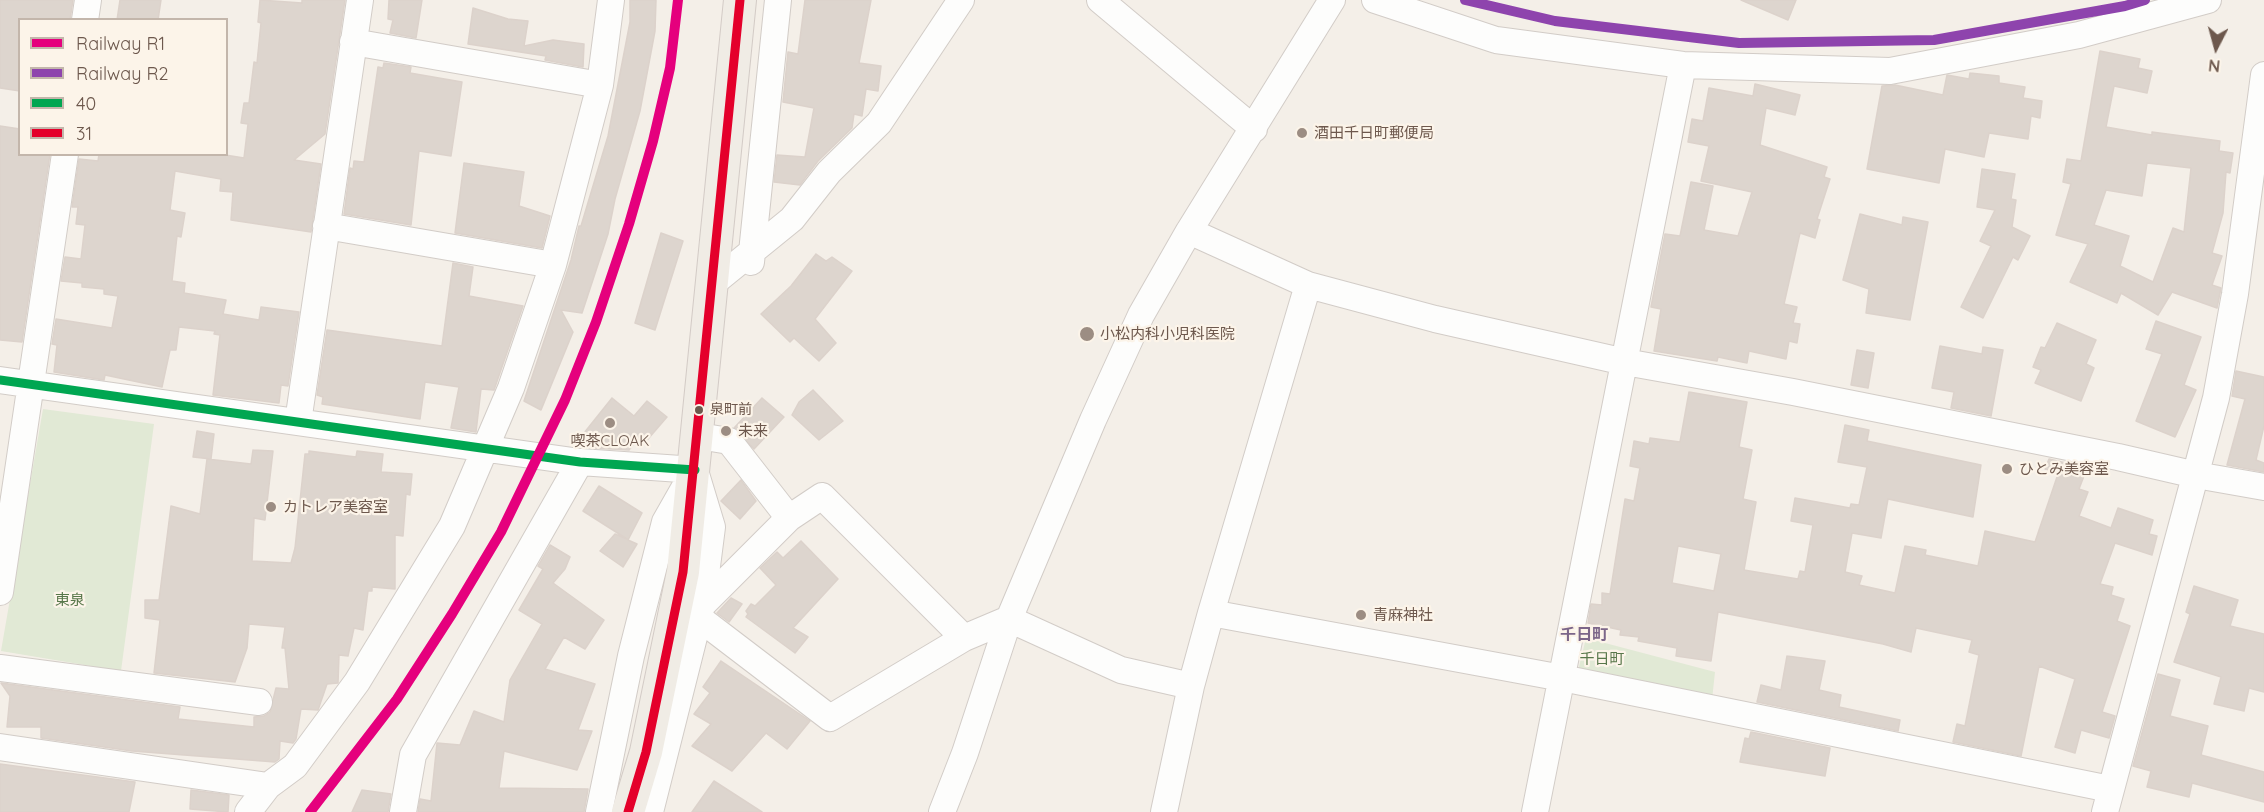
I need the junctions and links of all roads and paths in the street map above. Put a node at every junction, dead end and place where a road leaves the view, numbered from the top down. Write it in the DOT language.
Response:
graph roads {
  1 [pos="87,0"];
  2 [pos="360,0"];
  3 [pos="611,0"];
  4 [pos="740,0"];
  5 [pos="778,0"];
  6 [pos="961,0"];
  7 [pos="1100,0"];
  8 [pos="1332,0"];
  9 [pos="1375,0"];
  10 [pos="2208,0"];
  11 [pos="85,18"];
  12 [pos="354,42"];
  13 [pos="1683,65"];
  14 [pos="2264,75"];
  15 [pos="600,85"];
  16 [pos="2261,119"];
  17 [pos="1254,129"];
  18 [pos="65,156"];
  19 [pos="327,226"];
  20 [pos="1189,231"];
  21 [pos="751,263"];
  22 [pos="553,266"];
  23 [pos="712,284"];
  24 [pos="1308,285"];
  25 [pos="1626,362"];
  26 [pos="0,380"];
  27 [pos="31,384"];
  28 [pos="298,422"];
  29 [pos="699,436"];
  30 [pos="483,448"];
  31 [pos="580,462"];
  32 [pos="695,470"];
  33 [pos="2196,475"];
  34 [pos="2264,487"];
  35 [pos="789,518"];
  36 [pos="0,592"];
  37 [pos="701,612"];
  38 [pos="1211,613"];
  39 [pos="1009,619"];
  40 [pos="964,638"];
  41 [pos="0,668"];
  42 [pos="1562,678"];
  43 [pos="1191,686"];
  44 [pos="259,702"];
  45 [pos="0,747"];
  46 [pos="268,786"];
  47 [pos="2108,801"];
  48 [pos="248,812"];
  49 [pos="403,812"];
  50 [pos="599,812"];
  51 [pos="628,812"];
  52 [pos="650,812"];
  53 [pos="942,812"];
  54 [pos="1164,812"];
  55 [pos="1535,812"];
  1 -- 11 [label="street"];
  2 -- 12 [label="street"];
  3 -- 15 [label="street"];
  4 -- 23 [label="main road"];
  5 -- 21 [label="street"];
  6 -- 21 [label="street"];
  7 -- 17 [label="street"];
  8 -- 17 [label="street"];
  9 -- 13 [label="street"];
  10 -- 13 [label="street"];
  12 -- 15 [label="street"];
  12 -- 19 [label="street"];
  13 -- 25 [label="street"];
  14 -- 16 [label="street"];
  15 -- 22 [label="street"];
  16 -- 33 [label="street"];
  17 -- 20 [label="street"];
  18 -- 27 [label="street"];
  19 -- 22 [label="street"];
  19 -- 28 [label="street"];
  20 -- 24 [label="street"];
  20 -- 39 [label="street"];
  21 -- 23 [label="street"];
  22 -- 30 [label="street"];
  23 -- 29 [label="main road"];
  24 -- 25 [label="street"];
  24 -- 38 [label="street"];
  25 -- 33 [label="street"];
  25 -- 42 [label="street"];
  26 -- 27 [label="street"];
  27 -- 28 [label="street"];
  27 -- 36 [label="street"];
  28 -- 30 [label="street"];
  29 -- 32 [label="main road"];
  29 -- 35 [label="street"];
  30 -- 31 [label="street"];
  30 -- 46 [label="street"];
  31 -- 32 [label="street"];
  31 -- 49 [label="street"];
  32 -- 37 [label="street"];
  32 -- 50 [label="street"];
  32 -- 51 [label="main road"];
  33 -- 34 [label="street"];
  33 -- 47 [label="street"];
  35 -- 37 [label="street"];
  35 -- 40 [label="street"];
  37 -- 40 [label="street"];
  37 -- 52 [label="street"];
  38 -- 42 [label="street"];
  38 -- 43 [label="street"];
  39 -- 40 [label="street"];
  39 -- 43 [label="street"];
  39 -- 53 [label="street"];
  41 -- 44 [label="street"];
  42 -- 47 [label="street"];
  42 -- 55 [label="street"];
  43 -- 54 [label="street"];
  45 -- 46 [label="street"];
  46 -- 48 [label="street"];
}
